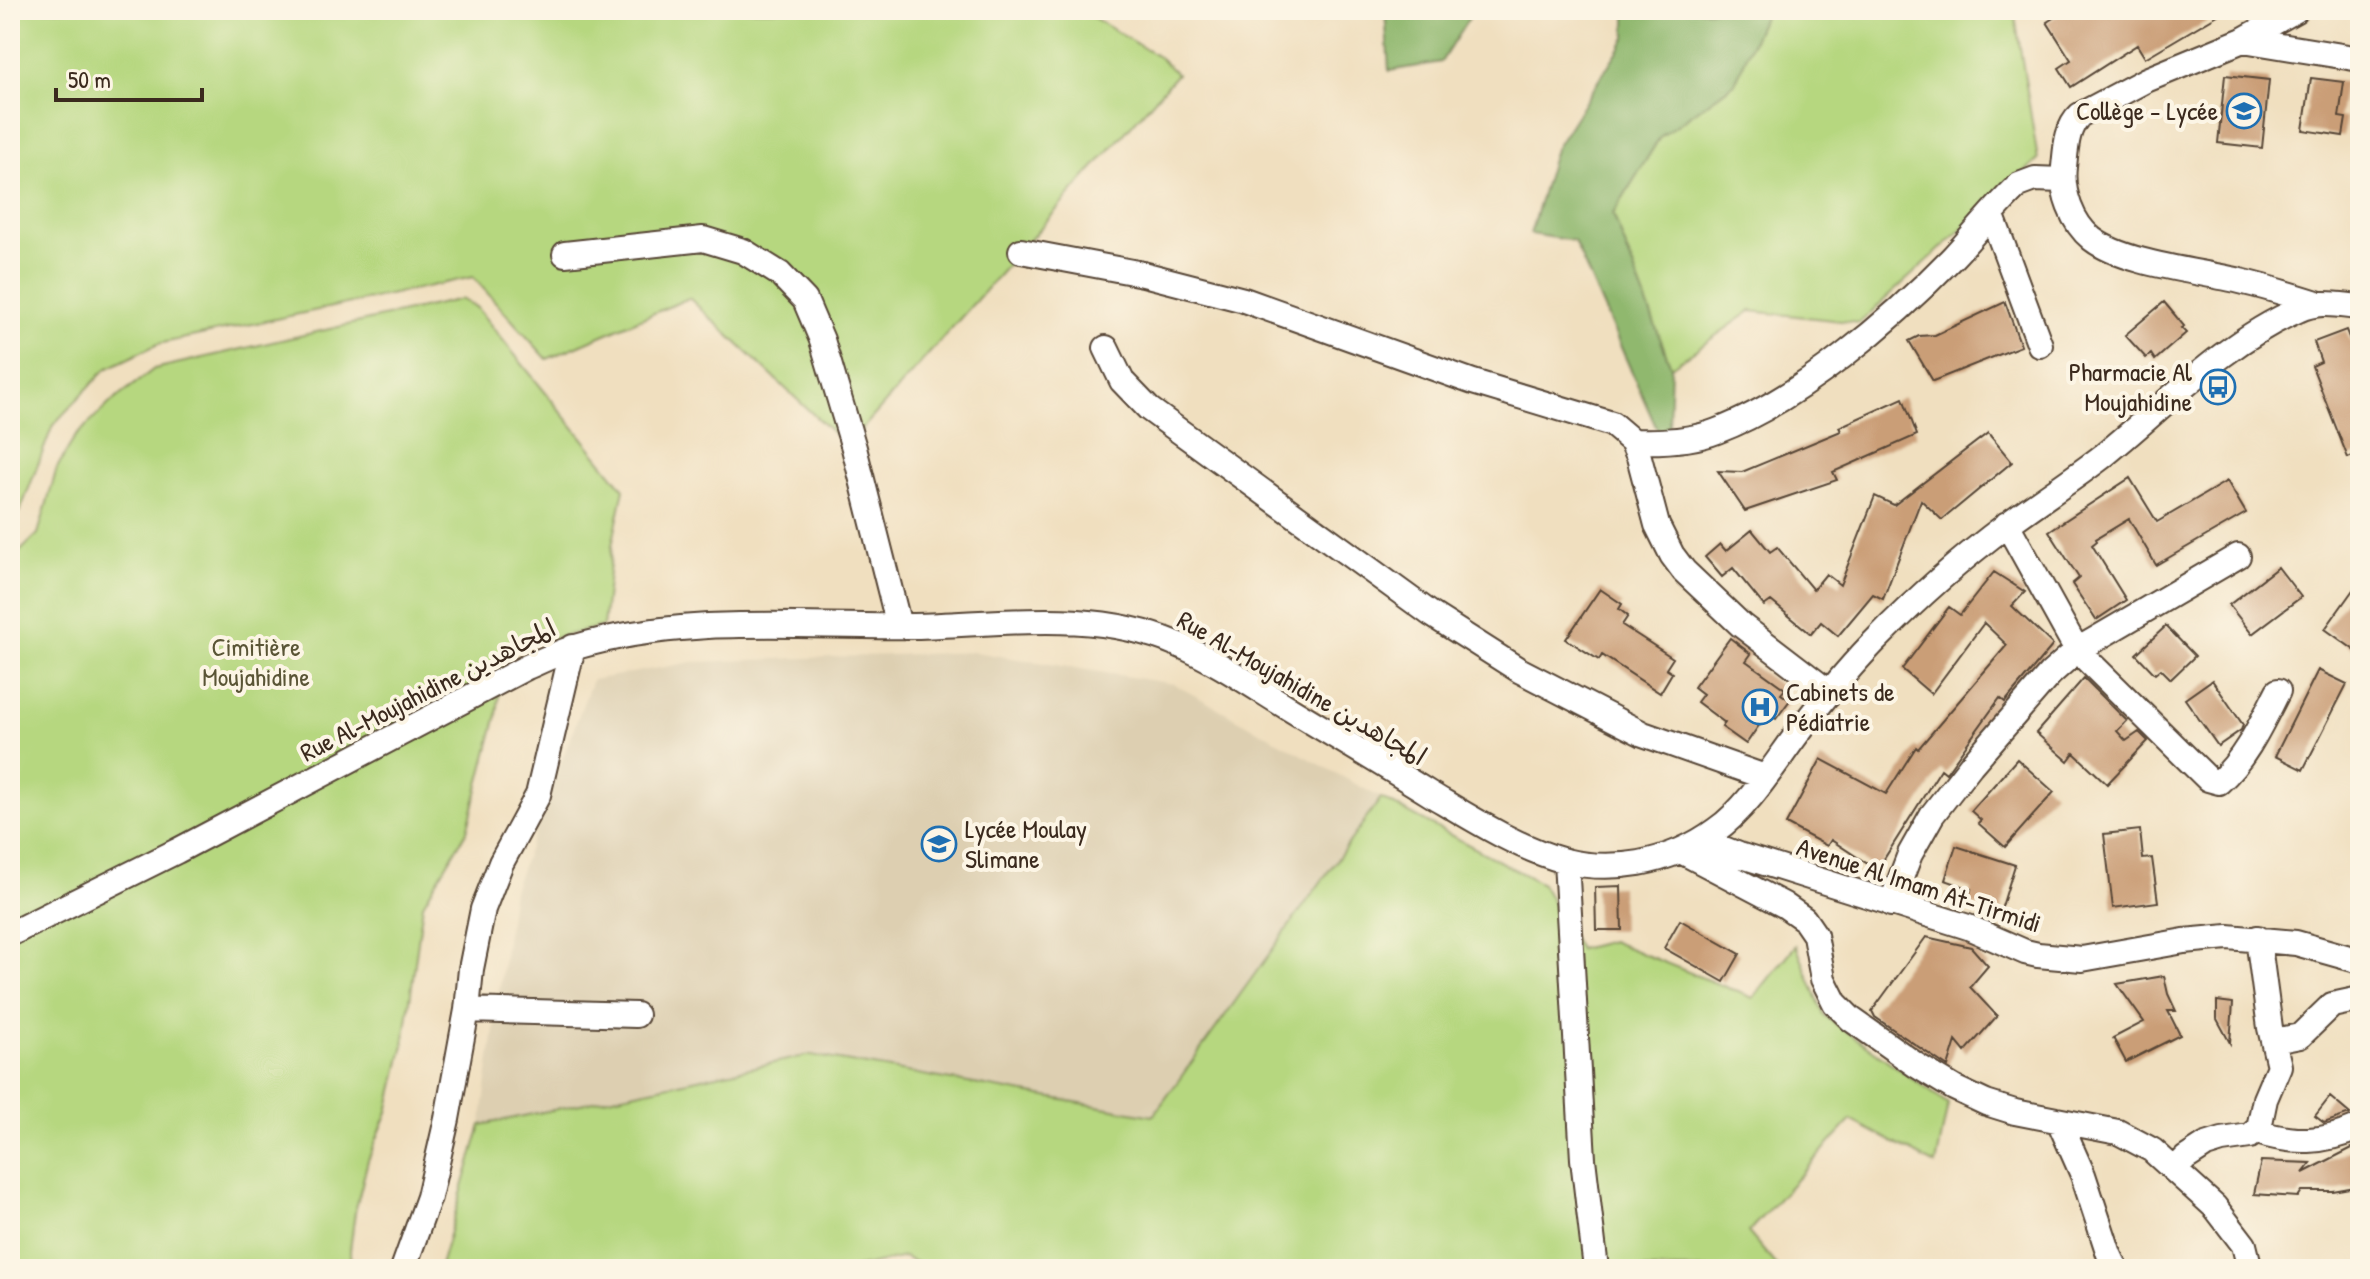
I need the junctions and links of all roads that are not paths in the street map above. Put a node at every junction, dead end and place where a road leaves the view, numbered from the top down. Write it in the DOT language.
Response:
graph roads {
  1 [pos="2296,10"];
  2 [pos="2243,40"];
  3 [pos="2360,59"];
  4 [pos="2062,180"];
  5 [pos="1992,216"];
  6 [pos="1021,251"];
  7 [pos="565,254"];
  8 [pos="2317,303"];
  9 [pos="2360,307"];
  10 [pos="2040,345"];
  11 [pos="1106,348"];
  12 [pos="1632,441"];
  13 [pos="2007,524"];
  14 [pos="2238,556"];
  15 [pos="899,626"];
  16 [pos="573,647"];
  17 [pos="2077,650"];
  18 [pos="2278,691"];
  19 [pos="1830,693"];
  20 [pos="1765,777"];
  21 [pos="1691,845"];
  22 [pos="1566,861"];
  23 [pos="1891,904"];
  24 [pos="10,934"];
  25 [pos="2258,938"];
  26 [pos="2360,961"];
  27 [pos="2360,999"];
  28 [pos="467,1010"];
  29 [pos="636,1015"];
  30 [pos="2274,1041"];
  31 [pos="2059,1121"];
  32 [pos="2360,1127"];
  33 [pos="2257,1132"];
  34 [pos="2175,1169"];
  35 [pos="403,1269"];
  36 [pos="1596,1269"];
  37 [pos="2116,1269"];
  38 [pos="2250,1269"];
  1 -- 2 [label="street"];
  2 -- 3 [label="street"];
  2 -- 4 [label="street"];
  4 -- 5 [label="street"];
  4 -- 8 [label="street"];
  5 -- 10 [label="street"];
  5 -- 12 [label="street"];
  6 -- 12 [label="street"];
  7 -- 15 [label="street"];
  8 -- 9 [label="street, Rue Al-Moujahidine المجاهدين"];
  8 -- 13 [label="street, Rue Al-Moujahidine المجاهدين"];
  11 -- 20 [label="street"];
  12 -- 19 [label="street"];
  13 -- 17 [label="street"];
  13 -- 19 [label="street, Rue Al-Moujahidine المجاهدين"];
  14 -- 17 [label="street"];
  15 -- 16 [label="street, Rue Al-Moujahidine المجاهدين"];
  15 -- 22 [label="street, Rue Al-Moujahidine المجاهدين"];
  16 -- 24 [label="street, Rue Al-Moujahidine المجاهدين"];
  16 -- 28 [label="street"];
  17 -- 18 [label="street"];
  17 -- 23 [label="street"];
  19 -- 20 [label="street, Rue Al-Moujahidine المجاهدين"];
  20 -- 21 [label="street, Rue Al-Moujahidine المجاهدين"];
  21 -- 22 [label="street, Rue Al-Moujahidine المجاهدين"];
  21 -- 23 [label="street, Avenue Al Imam At-Tirmidi"];
  21 -- 31 [label="street"];
  22 -- 36 [label="street"];
  23 -- 25 [label="street, Avenue Al Imam At-Tirmidi"];
  25 -- 26 [label="street, Avenue Al Imam At-Tirmidi"];
  25 -- 30 [label="street"];
  27 -- 30 [label="street"];
  28 -- 29 [label="street"];
  28 -- 35 [label="street"];
  30 -- 33 [label="street"];
  31 -- 34 [label="street"];
  31 -- 37 [label="street"];
  32 -- 33 [label="street"];
  33 -- 34 [label="street"];
  34 -- 38 [label="street"];
}
